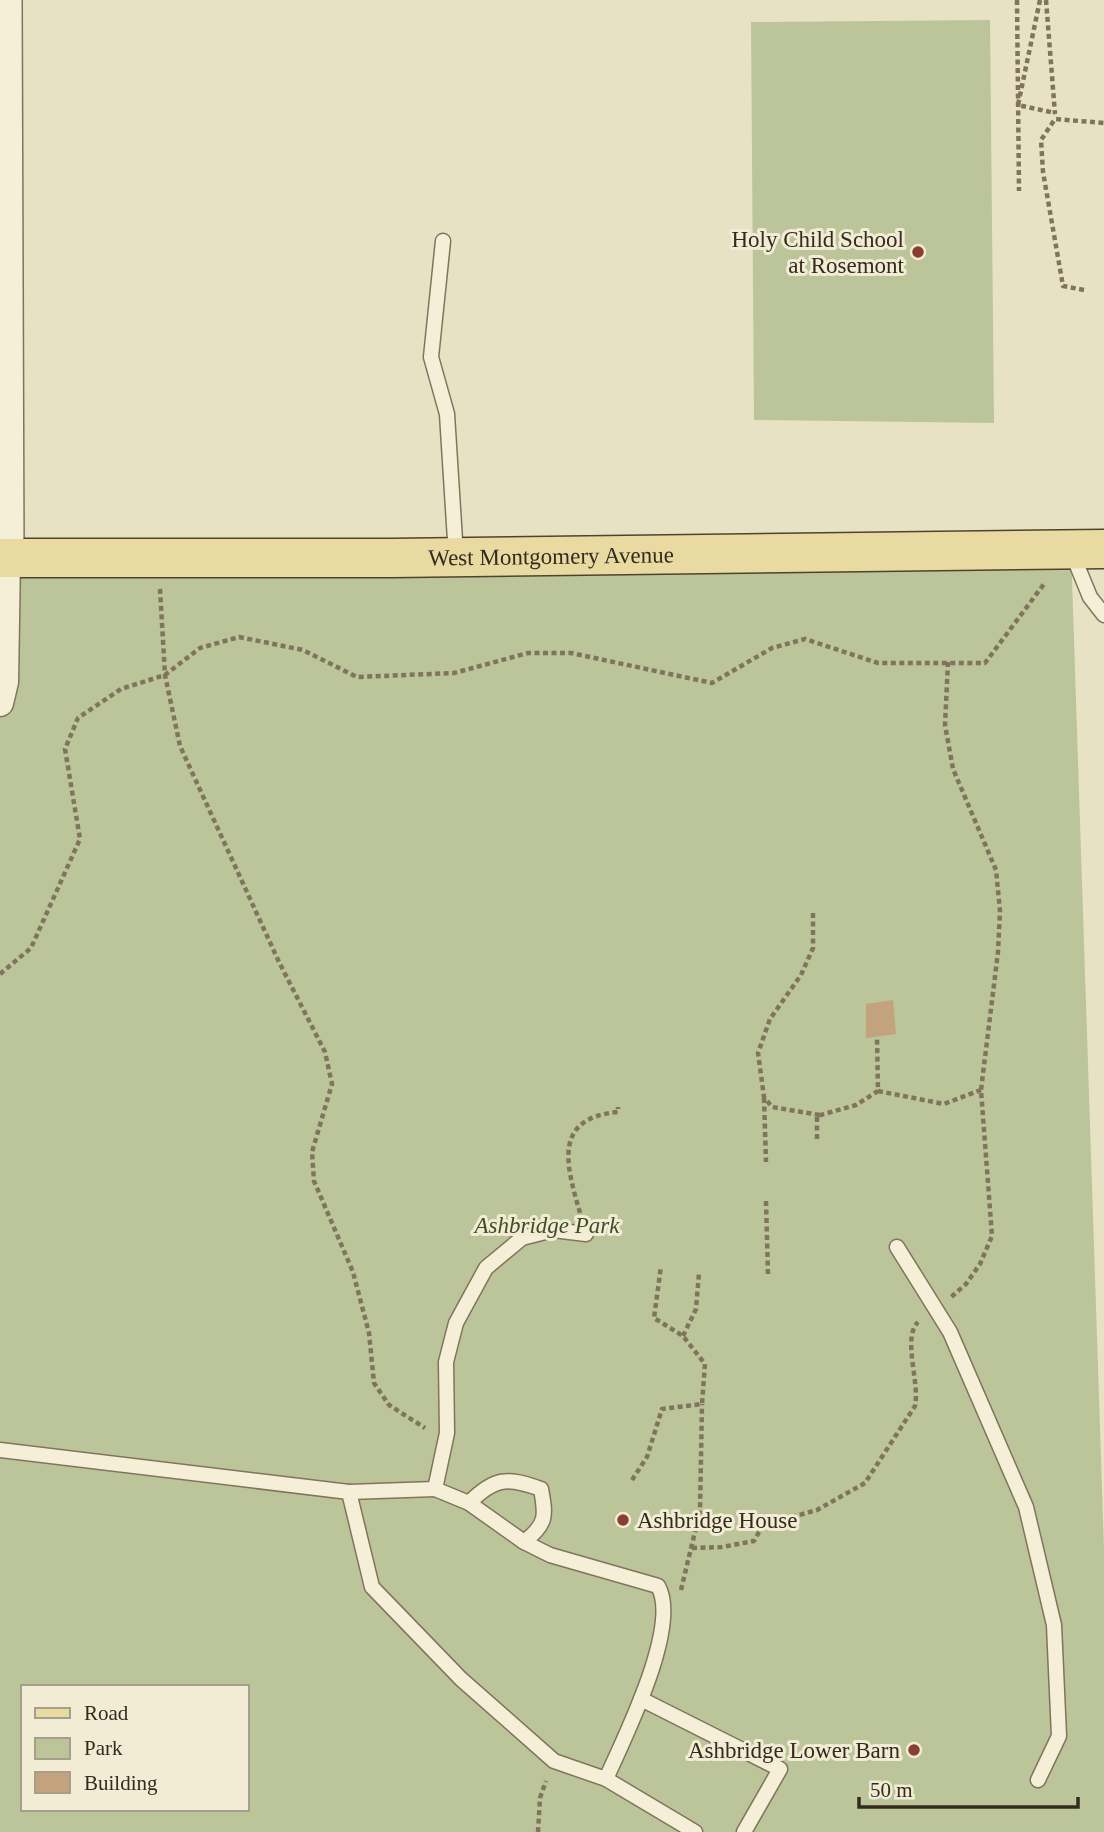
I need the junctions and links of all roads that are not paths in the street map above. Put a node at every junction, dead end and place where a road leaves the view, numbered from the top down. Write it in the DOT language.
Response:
graph roads {
  1 [pos="5,0"];
  2 [pos="3,161"];
  3 [pos="443,241"];
  4 [pos="1087,549"];
  5 [pos="456,557"];
  6 [pos="3,558"];
  7 [pos="1104,615"];
  8 [pos="0,704"];
  9 [pos="586,1234"];
  10 [pos="897,1247"];
  11 [pos="0,1450"];
  12 [pos="435,1489"];
  13 [pos="349,1492"];
  14 [pos="469,1503"];
  15 [pos="524,1542"];
  16 [pos="641,1699"];
  17 [pos="606,1779"];
  18 [pos="1038,1780"];
  19 [pos="695,1832"];
  20 [pos="744,1832"];
  1 -- 2 [label="street"];
  2 -- 6 [label="street"];
  3 -- 5 [label="lane"];
  4 -- 5 [label="main road, West Montgomery Avenue"];
  4 -- 7 [label="lane"];
  5 -- 6 [label="main road, West Montgomery Avenue"];
  6 -- 8 [label="street"];
  9 -- 12 [label="lane"];
  10 -- 18 [label="lane"];
  11 -- 13 [label="lane"];
  12 -- 13 [label="lane"];
  12 -- 14 [label="lane"];
  13 -- 17 [label="lane"];
  14 -- 15 [label="lane"];
  14 -- 15 [label="lane"];
  15 -- 16 [label="lane"];
  16 -- 17 [label="lane"];
  16 -- 20 [label="lane"];
  17 -- 19 [label="lane"];
}
